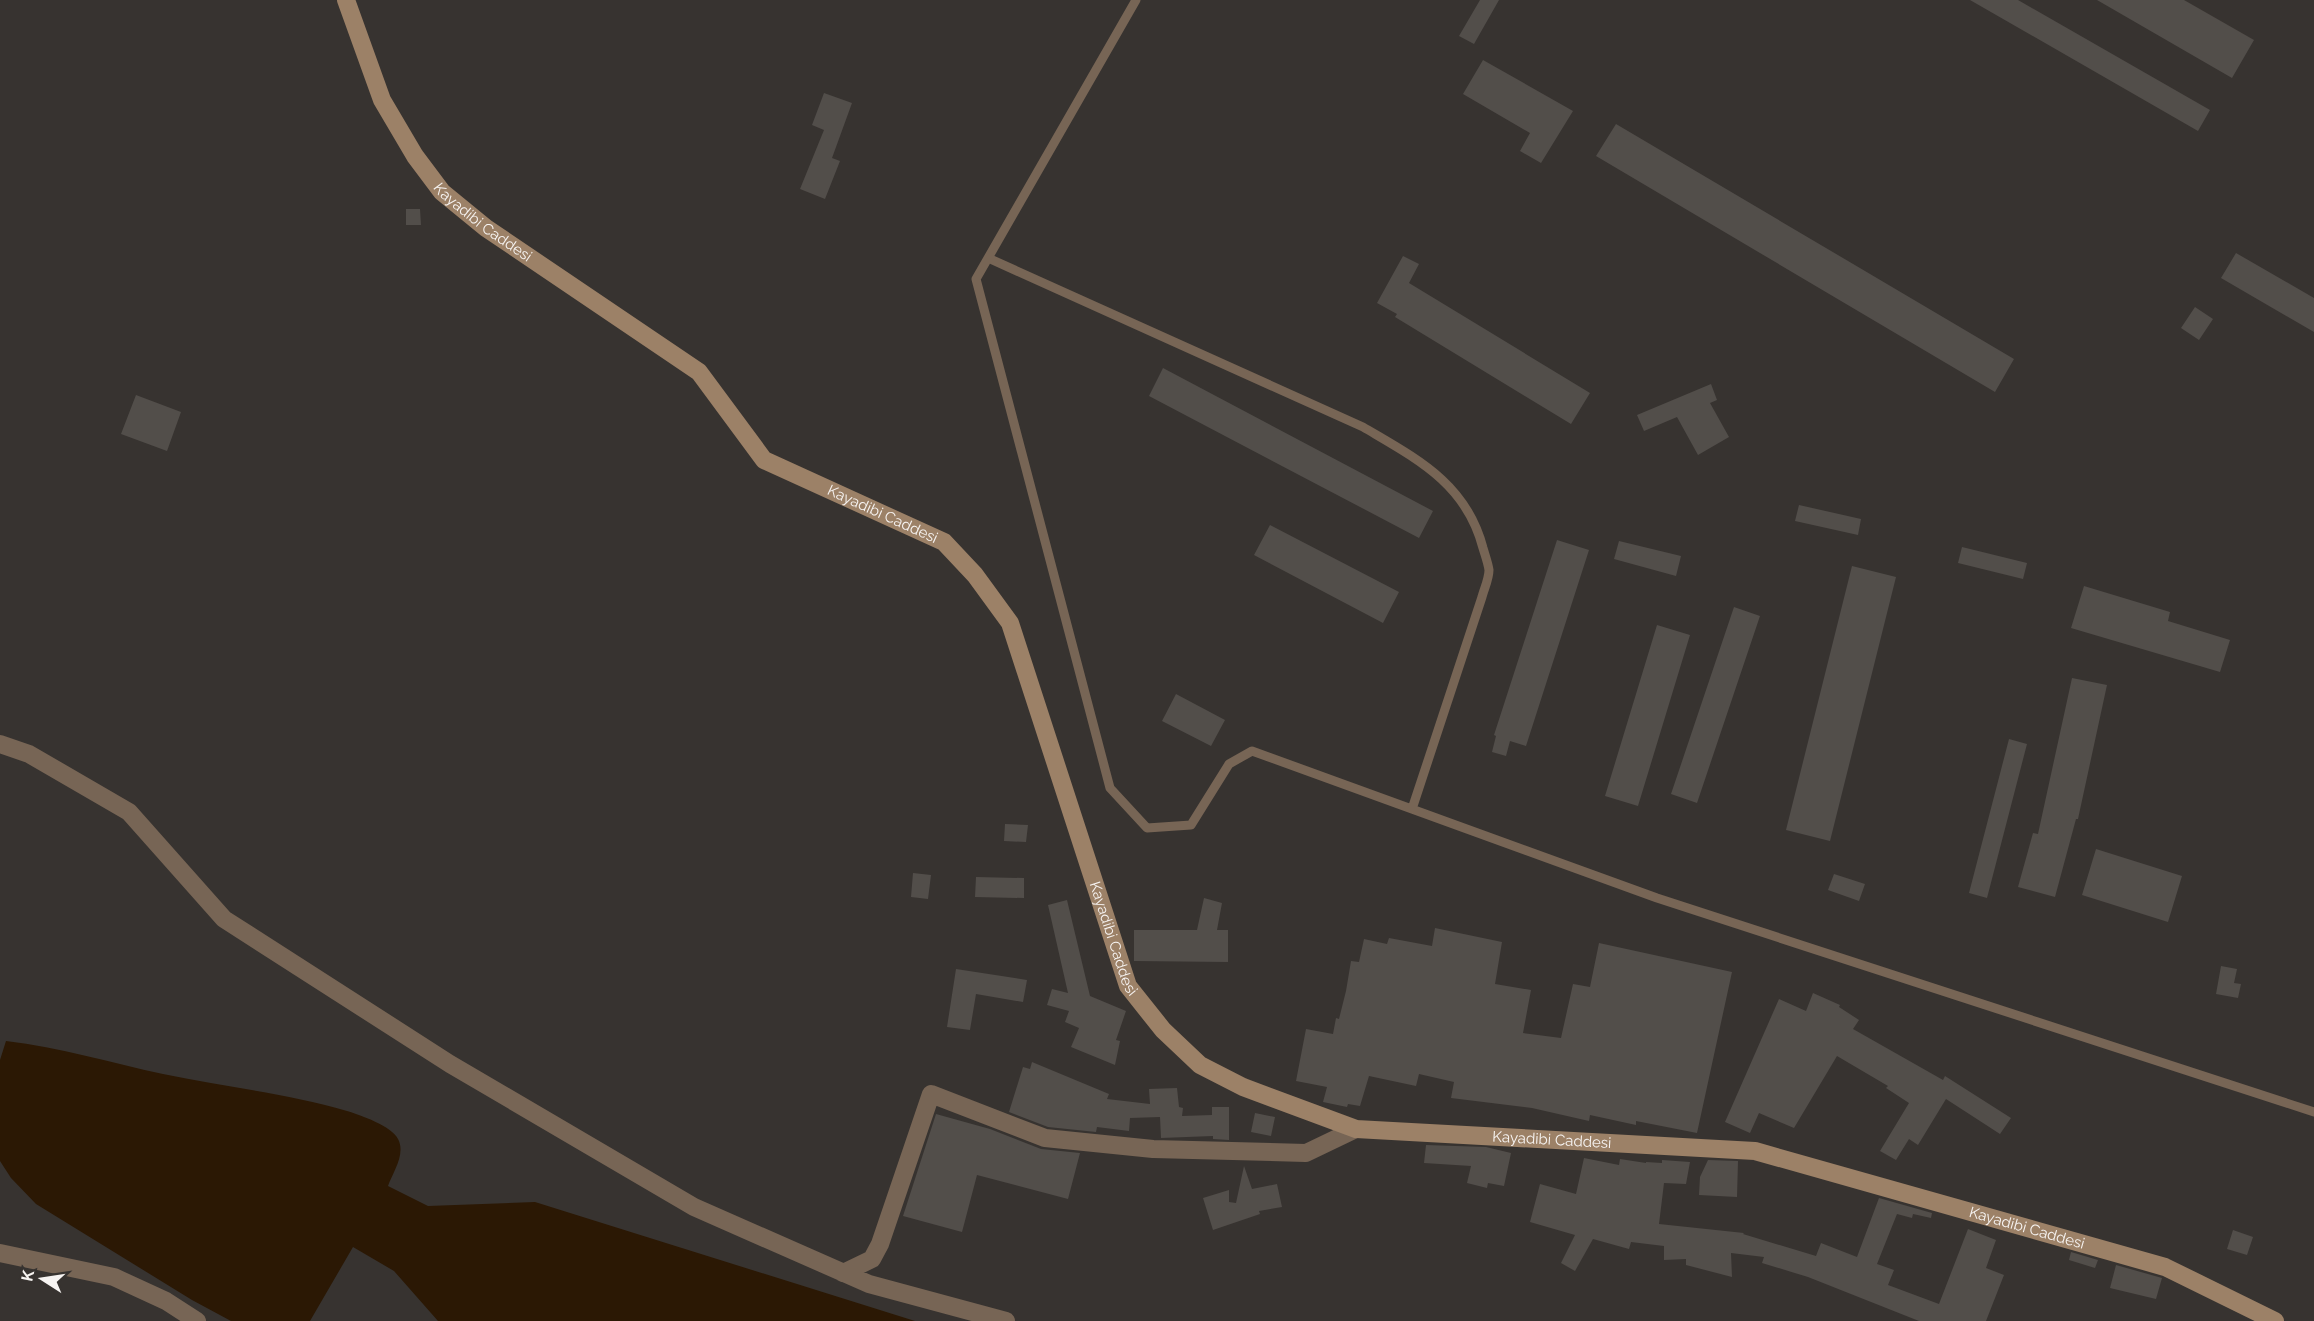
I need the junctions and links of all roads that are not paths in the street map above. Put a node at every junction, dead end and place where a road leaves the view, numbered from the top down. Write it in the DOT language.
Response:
graph roads {
  1 [pos="346,0"];
  2 [pos="1136,0"];
  3 [pos="988,258"];
  4 [pos="0,744"];
  5 [pos="1412,809"];
  6 [pos="2314,1112"];
  7 [pos="1356,1129"];
  8 [pos="0,1253"];
  9 [pos="843,1273"];
  10 [pos="197,1321"];
  11 [pos="1006,1321"];
  12 [pos="2275,1321"];
  1 -- 7 [label="street, Kayadibi Caddesi"];
  2 -- 3 [label="lane"];
  3 -- 5 [label="lane"];
  3 -- 5 [label="lane"];
  4 -- 9 [label="street"];
  5 -- 6 [label="lane"];
  7 -- 9 [label="street"];
  7 -- 12 [label="street, Kayadibi Caddesi"];
  8 -- 10 [label="street"];
  9 -- 11 [label="street"];
}
